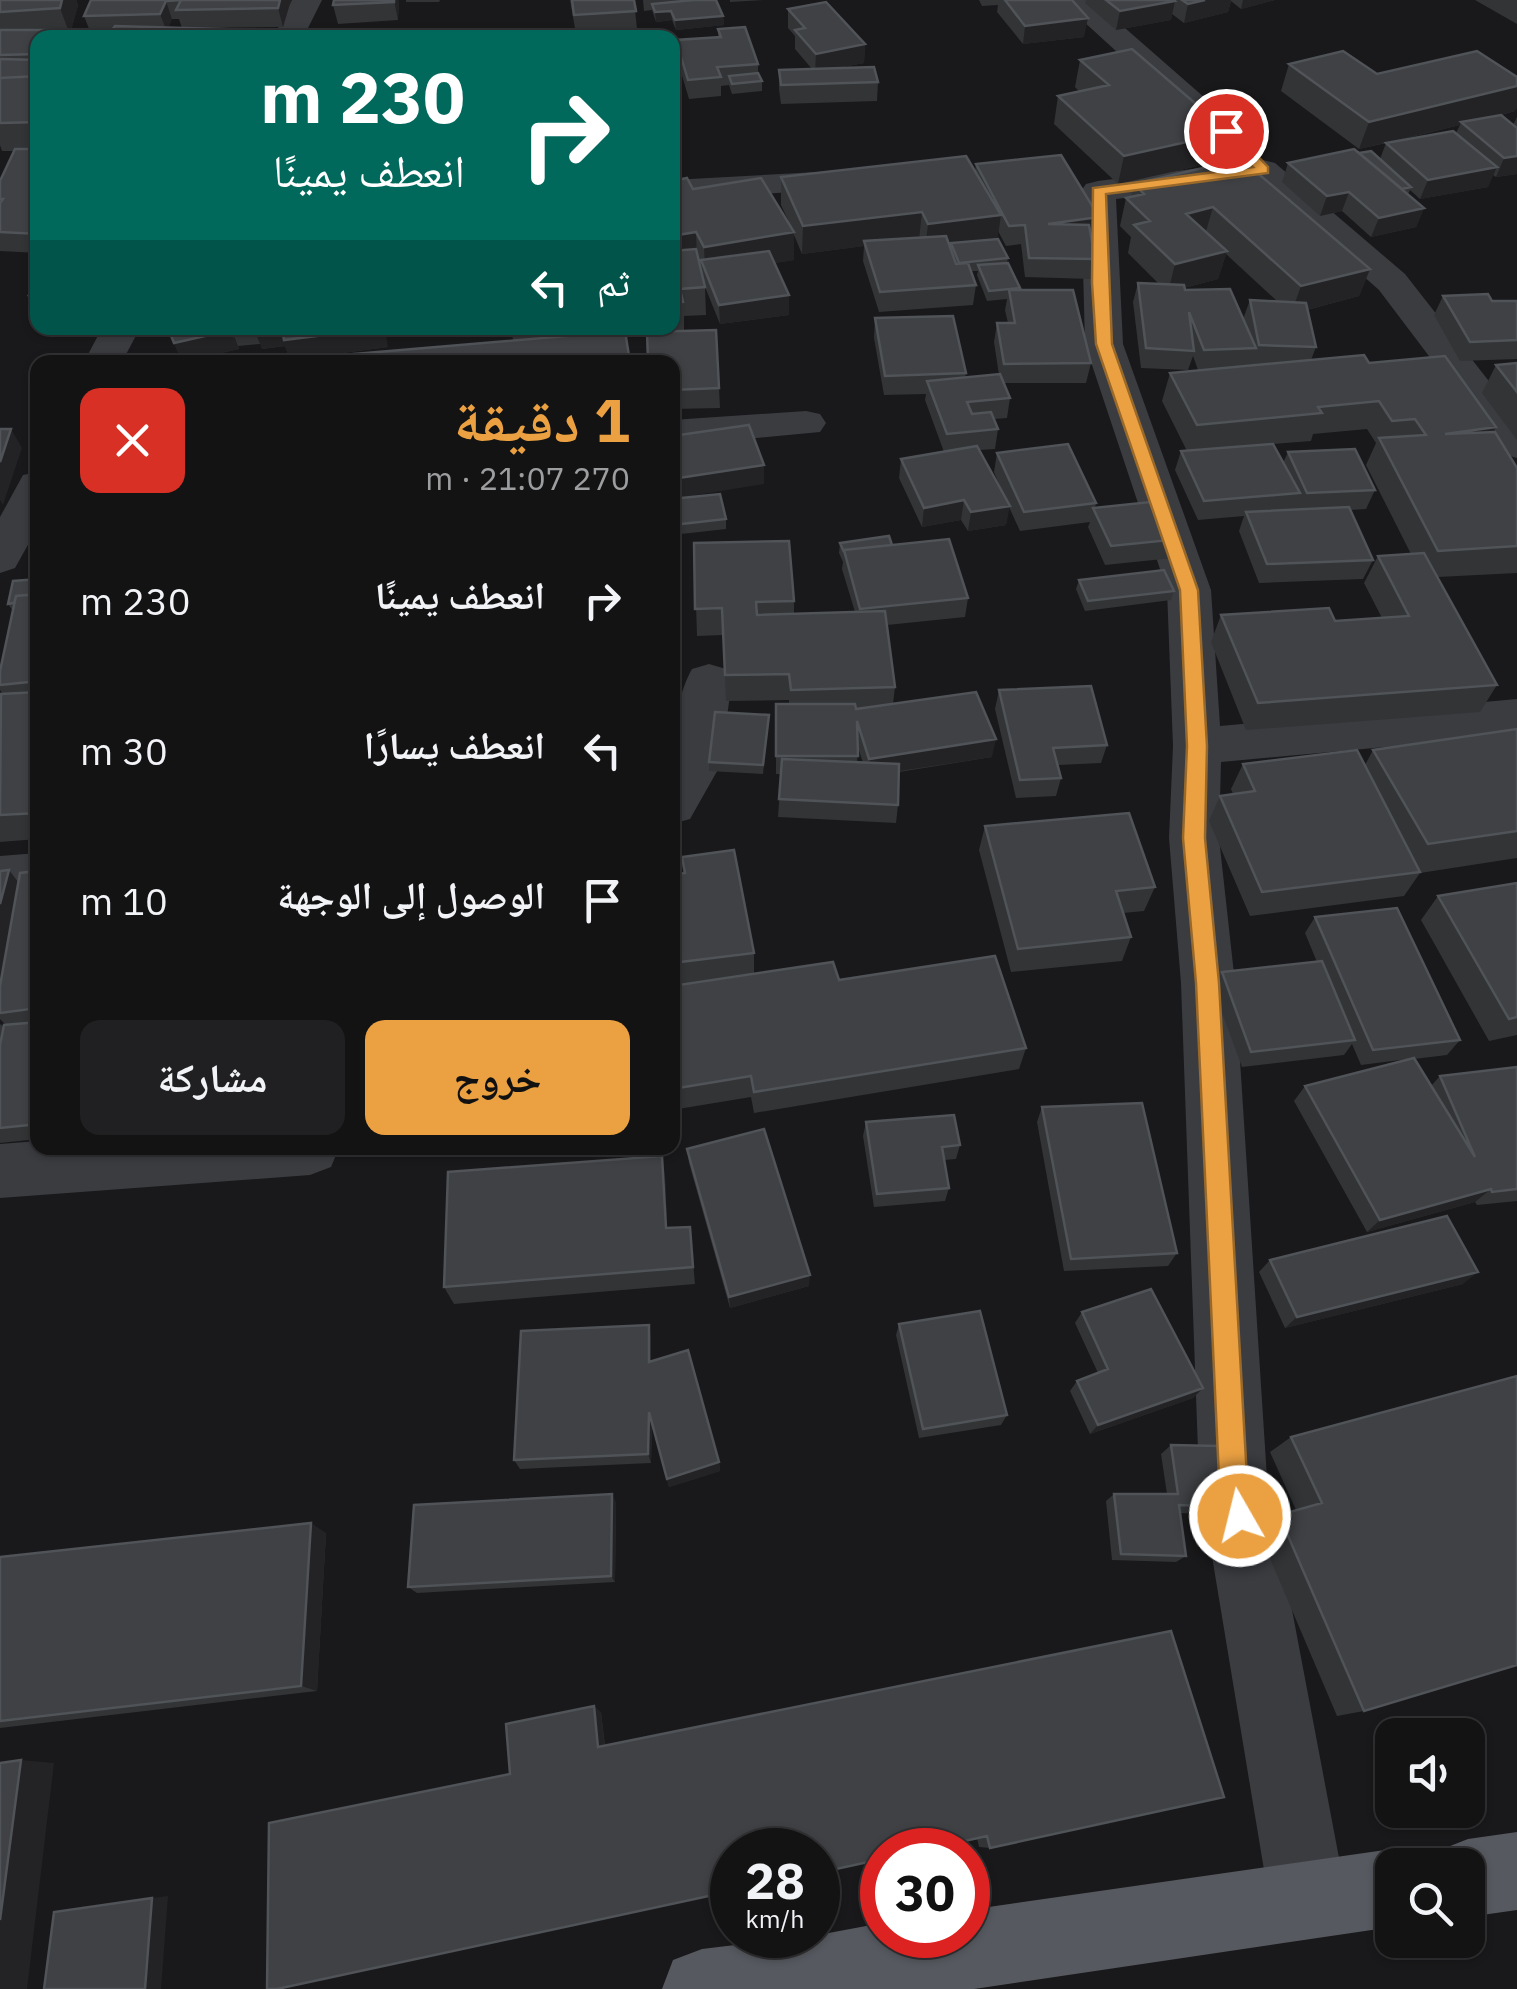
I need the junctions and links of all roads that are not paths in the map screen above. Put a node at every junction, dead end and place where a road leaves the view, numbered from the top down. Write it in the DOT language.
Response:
graph roads {
  1 [pos="307,0"];
  2 [pos="1075,0"];
  3 [pos="292,30"];
  4 [pos="1263,170"];
  5 [pos="887,178"];
  6 [pos="680,190"];
  7 [pos="806,423"];
  8 [pos="680,432"];
  9 [pos="1517,446"];
  10 [pos="30,500"];
  11 [pos="0,558"];
  12 [pos="709,681"];
  13 [pos="1517,717"];
  14 [pos="1197,746"];
  15 [pos="680,791"];
  16 [pos="30,875"];
  17 [pos="0,877"];
  18 [pos="220,1155"];
  19 [pos="0,1172"];
  20 [pos="1517,1871"];
  21 [pos="1485,1876"];
  22 [pos="1375,1890"];
  23 [pos="1308,1900"];
  24 [pos="702,1989"];
  1 -- 3 [label="street"];
  2 -- 4 [label="street"];
  4 -- 9 [label="street"];
  4 -- 14 [label="street"];
  5 -- 6 [label="street"];
  7 -- 8 [label="street"];
  10 -- 11 [label="street"];
  12 -- 15 [label="street"];
  13 -- 14 [label="street"];
  14 -- 23 [label="street"];
  16 -- 17 [label="street"];
  18 -- 19 [label="street"];
  20 -- 21 [label="main road"];
  22 -- 23 [label="main road"];
  23 -- 24 [label="main road"];
}
